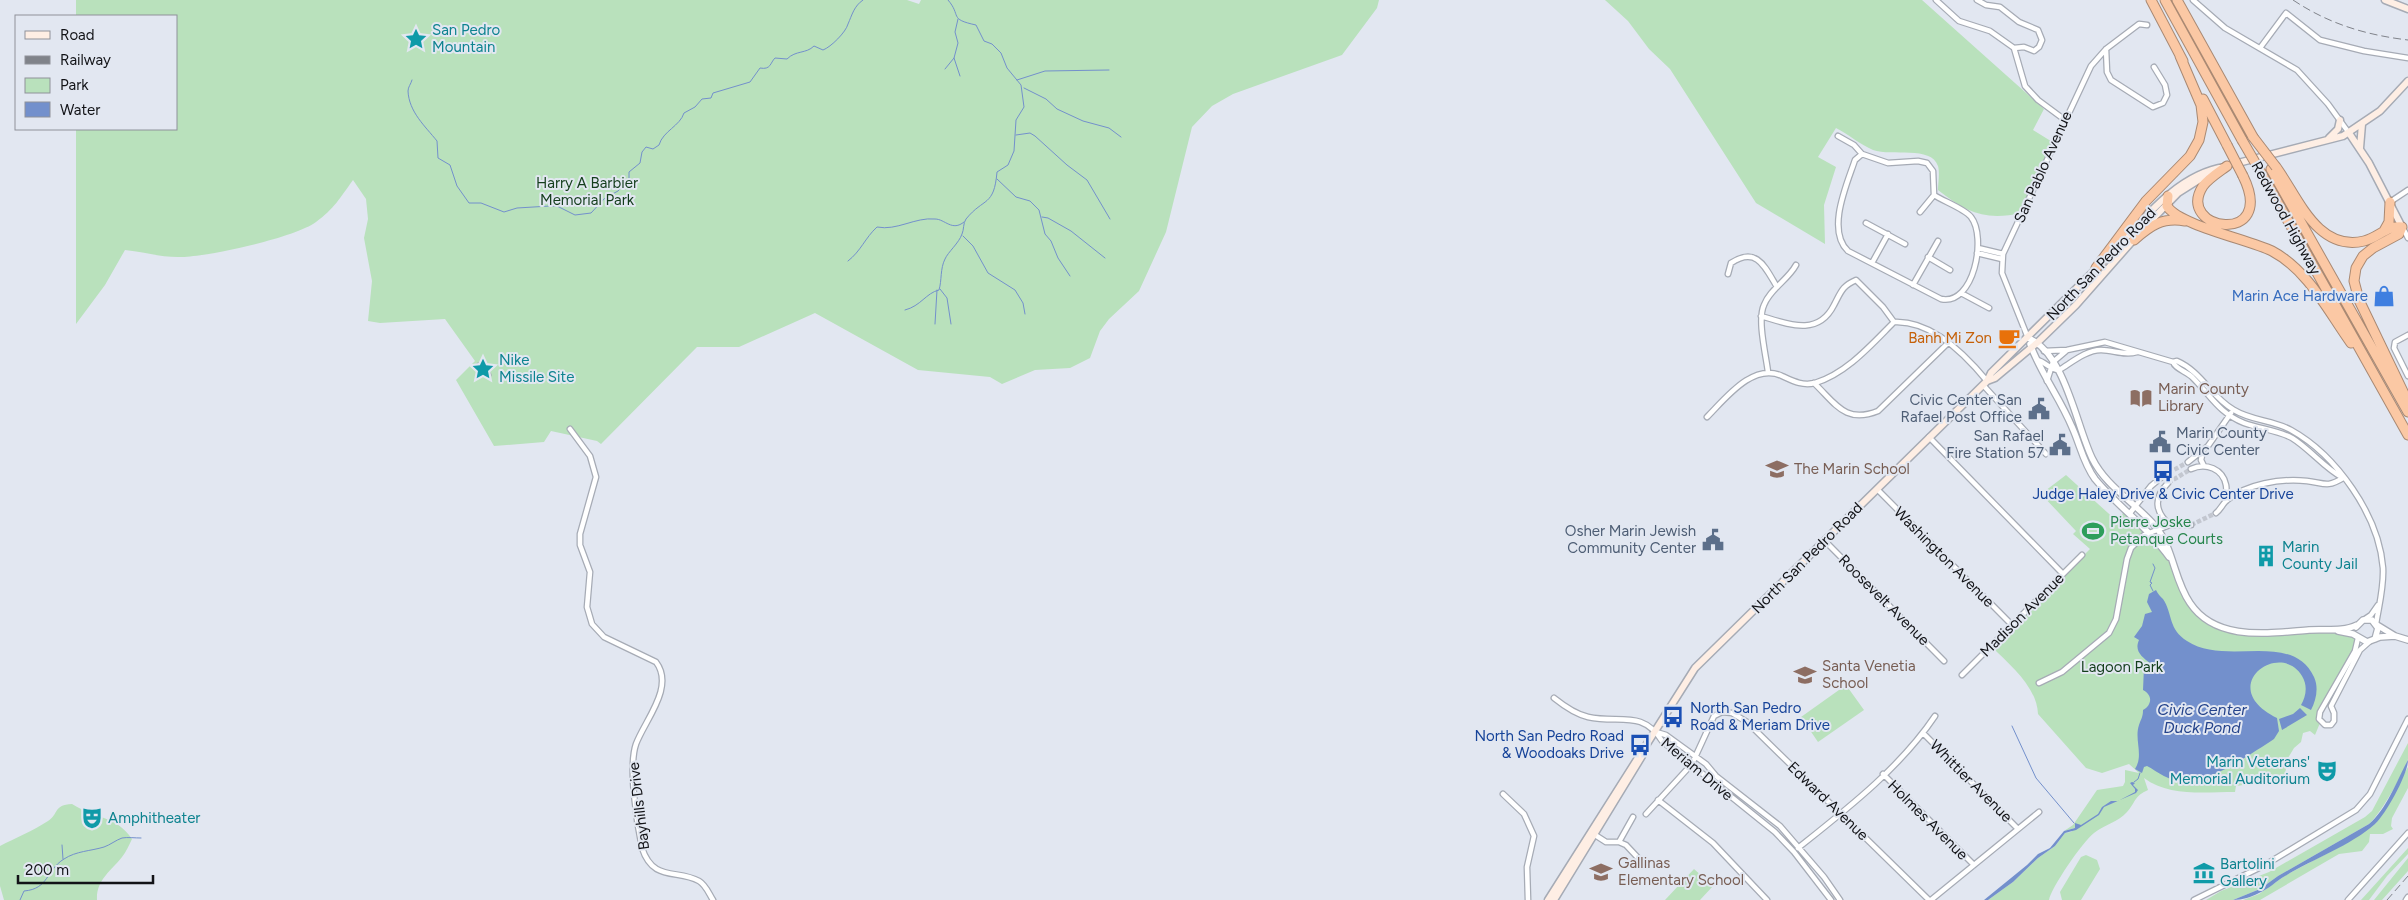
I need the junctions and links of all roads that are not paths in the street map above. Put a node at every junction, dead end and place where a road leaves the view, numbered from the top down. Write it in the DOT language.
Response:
graph roads {
  1 [pos="1936,0"];
  2 [pos="1977,0"];
  3 [pos="2152,0"];
  4 [pos="2165,0"];
  5 [pos="2177,0"];
  6 [pos="2193,0"];
  7 [pos="2385,0"];
  8 [pos="2408,9"];
  9 [pos="2147,25"];
  10 [pos="2014,48"];
  11 [pos="2260,48"];
  12 [pos="2106,49"];
  13 [pos="2180,56"];
  14 [pos="2408,58"];
  15 [pos="2154,67"];
  16 [pos="2408,81"];
  17 [pos="2065,120"];
  18 [pos="2340,120"];
  19 [pos="2362,124"];
  20 [pos="2349,133"];
  21 [pos="1838,136"];
  22 [pos="2326,140"];
  23 [pos="2360,149"];
  24 [pos="1862,154"];
  25 [pos="2227,166"];
  26 [pos="2273,168"];
  27 [pos="2408,190"];
  28 [pos="1934,195"];
  29 [pos="2167,200"];
  30 [pos="2390,202"];
  31 [pos="1920,212"];
  32 [pos="1866,223"];
  33 [pos="2402,227"];
  34 [pos="2214,230"];
  35 [pos="1888,234"];
  36 [pos="2378,235"];
  37 [pos="2408,238"];
  38 [pos="2134,240"];
  39 [pos="1938,241"];
  40 [pos="1905,244"];
  41 [pos="1977,250"];
  42 [pos="2002,256"];
  43 [pos="1928,257"];
  44 [pos="1872,263"];
  45 [pos="1796,265"];
  46 [pos="2096,268"];
  47 [pos="1950,270"];
  48 [pos="1728,274"];
  49 [pos="1913,285"];
  50 [pos="1777,287"];
  51 [pos="1961,293"];
  52 [pos="1989,308"];
  53 [pos="1761,316"];
  54 [pos="1894,322"];
  55 [pos="2408,335"];
  56 [pos="2028,338"];
  57 [pos="2038,342"];
  58 [pos="1948,343"];
  59 [pos="2031,348"];
  60 [pos="2067,350"];
  61 [pos="2044,351"];
  62 [pos="2137,352"];
  63 [pos="2037,360"];
  64 [pos="2173,362"];
  65 [pos="2052,365"];
  66 [pos="479,366"];
  67 [pos="2059,370"];
  68 [pos="1768,372"];
  69 [pos="488,375"];
  70 [pos="2375,376"];
  71 [pos="2408,376"];
  72 [pos="2047,380"];
  73 [pos="1814,383"];
  74 [pos="1985,383"];
  75 [pos="2408,402"];
  76 [pos="2233,410"];
  77 [pos="2408,412"];
  78 [pos="2229,415"];
  79 [pos="1707,417"];
  80 [pos="2278,425"];
  81 [pos="570,429"];
  82 [pos="2276,431"];
  83 [pos="2408,435"];
  84 [pos="1929,437"];
  85 [pos="2203,451"];
  86 [pos="2046,454"];
  87 [pos="2188,462"];
  88 [pos="2204,466"];
  89 [pos="2192,469"];
  90 [pos="2163,476"];
  91 [pos="2343,478"];
  92 [pos="2168,483"];
  93 [pos="1877,488"];
  94 [pos="2226,501"];
  95 [pos="2135,507"];
  96 [pos="2130,513"];
  97 [pos="2216,513"];
  98 [pos="2170,525"];
  99 [pos="2191,525"];
  100 [pos="2159,531"];
  101 [pos="2151,533"];
  102 [pos="1824,540"];
  103 [pos="2082,555"];
  104 [pos="2174,563"];
  105 [pos="2063,574"];
  106 [pos="2380,602"];
  107 [pos="2363,620"];
  108 [pos="2012,625"];
  109 [pos="2357,625"];
  110 [pos="2377,625"];
  111 [pos="2334,630"];
  112 [pos="2395,636"];
  113 [pos="2358,637"];
  114 [pos="2408,640"];
  115 [pos="2372,641"];
  116 [pos="1944,661"];
  117 [pos="1962,675"];
  118 [pos="2039,683"];
  119 [pos="1554,698"];
  120 [pos="1935,716"];
  121 [pos="2408,720"];
  122 [pos="1656,732"];
  123 [pos="1923,734"];
  124 [pos="1695,756"];
  125 [pos="1692,764"];
  126 [pos="1883,774"];
  127 [pos="1502,794"];
  128 [pos="1658,800"];
  129 [pos="2039,812"];
  130 [pos="1842,813"];
  131 [pos="1646,814"];
  132 [pos="1633,817"];
  133 [pos="2018,829"];
  134 [pos="2408,833"];
  135 [pos="1593,834"];
  136 [pos="1619,842"];
  137 [pos="1799,847"];
  138 [pos="1794,852"];
  139 [pos="1648,863"];
  140 [pos="1974,865"];
  141 [pos="713,900"];
  142 [pos="1528,900"];
  143 [pos="1548,900"];
  144 [pos="1554,900"];
  145 [pos="1767,900"];
  146 [pos="1831,900"];
  147 [pos="1840,900"];
  148 [pos="1930,900"];
  149 [pos="2194,900"];
  150 [pos="2348,900"];
  1 -- 10 [label="street"];
  2 -- 10 [label="street"];
  3 -- 13 [label="highway"];
  4 -- 70 [label="highway, Redwood Highway, bridge"];
  5 -- 26 [label="highway, bridge"];
  6 -- 11 [label="street"];
  7 -- 8 [label="main road"];
  9 -- 12 [label="street, San Pablo Avenue"];
  10 -- 17 [label="street"];
  11 -- 14 [label="street"];
  11 -- 18 [label="street"];
  12 -- 15 [label="street"];
  12 -- 17 [label="street, San Pablo Avenue"];
  13 -- 25 [label="highway, bridge"];
  13 -- 46 [label="highway"];
  16 -- 19 [label="main road, North San Pedro Road"];
  17 -- 42 [label="street, San Pablo Avenue"];
  18 -- 20 [label="street"];
  18 -- 22 [label="main road"];
  19 -- 20 [label="main road, North San Pedro Road"];
  19 -- 23 [label="main road"];
  20 -- 22 [label="main road, North San Pedro Road"];
  20 -- 23 [label="main road"];
  21 -- 24 [label="street"];
  22 -- 25 [label="main road, North San Pedro Road"];
  23 -- 30 [label="main road"];
  24 -- 28 [label="street"];
  24 -- 44 [label="street"];
  25 -- 29 [label="main road, North San Pedro Road"];
  26 -- 36 [label="highway"];
  26 -- 77 [label="highway, Redwood Highway"];
  27 -- 30 [label="street"];
  28 -- 31 [label="street"];
  28 -- 41 [label="street"];
  29 -- 34 [label="highway"];
  29 -- 38 [label="main road, North San Pedro Road"];
  29 -- 46 [label="main road, North San Pedro Road"];
  30 -- 33 [label="main road"];
  30 -- 36 [label="highway"];
  32 -- 35 [label="street"];
  33 -- 36 [label="highway"];
  33 -- 37 [label="street"];
  33 -- 75 [label="highway"];
  34 -- 38 [label="highway"];
  34 -- 70 [label="highway"];
  35 -- 40 [label="street"];
  35 -- 44 [label="street"];
  38 -- 57 [label="main road, North San Pedro Road"];
  39 -- 43 [label="street"];
  41 -- 42 [label="street"];
  41 -- 51 [label="street"];
  42 -- 56 [label="street"];
  43 -- 47 [label="street"];
  43 -- 49 [label="street"];
  44 -- 49 [label="street"];
  45 -- 50 [label="street"];
  46 -- 56 [label="main road, North San Pedro Road"];
  48 -- 50 [label="street"];
  49 -- 51 [label="street"];
  50 -- 53 [label="street"];
  51 -- 52 [label="street"];
  53 -- 54 [label="street"];
  53 -- 68 [label="street"];
  54 -- 58 [label="street"];
  54 -- 73 [label="street"];
  55 -- 71 [label="street"];
  56 -- 57 [label="street"];
  56 -- 59 [label="street"];
  56 -- 74 [label="main road, North San Pedro Road"];
  57 -- 59 [label="main road, North San Pedro Road"];
  57 -- 61 [label="street"];
  58 -- 73 [label="street"];
  58 -- 74 [label="street"];
  59 -- 63 [label="street"];
  59 -- 74 [label="main road, North San Pedro Road"];
  60 -- 61 [label="street"];
  60 -- 62 [label="street"];
  60 -- 65 [label="street"];
  61 -- 65 [label="street"];
  62 -- 64 [label="street"];
  62 -- 67 [label="street"];
  63 -- 65 [label="street"];
  63 -- 72 [label="street"];
  64 -- 76 [label="street"];
  64 -- 78 [label="street"];
  65 -- 67 [label="street"];
  65 -- 72 [label="street"];
  66 -- 69 [label="street"];
  67 -- 95 [label="street"];
  68 -- 73 [label="street"];
  68 -- 79 [label="street"];
  70 -- 83 [label="highway, Redwood Highway"];
  72 -- 96 [label="street"];
  74 -- 84 [label="main road, North San Pedro Road"];
  74 -- 86 [label="street"];
  76 -- 78 [label="street"];
  76 -- 80 [label="street"];
  78 -- 82 [label="street"];
  78 -- 85 [label="street"];
  80 -- 82 [label="street"];
  80 -- 91 [label="street"];
  81 -- 141 [label="street, Bayhills Drive"];
  82 -- 91 [label="street"];
  84 -- 93 [label="main road, North San Pedro Road"];
  84 -- 105 [label="street"];
  85 -- 87 [label="street"];
  85 -- 88 [label="street"];
  88 -- 89 [label="street"];
  88 -- 94 [label="street"];
  90 -- 95 [label="street"];
  91 -- 94 [label="street"];
  91 -- 106 [label="street"];
  92 -- 98 [label="street"];
  93 -- 102 [label="main road, North San Pedro Road"];
  93 -- 108 [label="street, Washington Avenue"];
  94 -- 97 [label="street"];
  95 -- 96 [label="street"];
  95 -- 100 [label="street"];
  96 -- 101 [label="street"];
  98 -- 99 [label="street"];
  98 -- 100 [label="street"];
  100 -- 101 [label="street"];
  100 -- 104 [label="street"];
  101 -- 104 [label="street"];
  101 -- 118 [label="street"];
  102 -- 116 [label="street, Roosevelt Avenue"];
  102 -- 122 [label="main road, North San Pedro Road"];
  103 -- 105 [label="street, Madison Avenue"];
  104 -- 111 [label="street"];
  105 -- 108 [label="street, Madison Avenue"];
  106 -- 107 [label="street"];
  106 -- 110 [label="street"];
  107 -- 109 [label="street"];
  107 -- 110 [label="street"];
  108 -- 117 [label="street, Madison Avenue"];
  109 -- 111 [label="street"];
  109 -- 113 [label="street"];
  110 -- 112 [label="street"];
  110 -- 115 [label="street"];
  111 -- 113 [label="street"];
  112 -- 114 [label="street"];
  112 -- 115 [label="street"];
  113 -- 115 [label="street"];
  113 -- 115 [label="street"];
  119 -- 122 [label="street"];
  120 -- 123 [label="street"];
  121 -- 149 [label="street"];
  122 -- 124 [label="street, Meriam Drive"];
  122 -- 125 [label="street, Meriam Drive"];
  122 -- 135 [label="main road, North San Pedro Road"];
  123 -- 126 [label="street"];
  123 -- 133 [label="street, Whittier Avenue"];
  124 -- 125 [label="street"];
  124 -- 130 [label="street, Edward Avenue"];
  124 -- 137 [label="street, Meriam Drive"];
  125 -- 128 [label="street"];
  125 -- 138 [label="street, Meriam Drive"];
  126 -- 130 [label="street"];
  126 -- 140 [label="street, Holmes Avenue"];
  127 -- 142 [label="street"];
  128 -- 131 [label="street"];
  128 -- 145 [label="street"];
  129 -- 133 [label="street"];
  130 -- 137 [label="street"];
  130 -- 148 [label="street, Edward Avenue"];
  132 -- 136 [label="street"];
  133 -- 140 [label="street"];
  134 -- 150 [label="street"];
  135 -- 136 [label="street"];
  135 -- 143 [label="main road, North San Pedro Road"];
  135 -- 144 [label="main road, North San Pedro Road"];
  136 -- 139 [label="street"];
  137 -- 138 [label="street"];
  137 -- 147 [label="street, Meriam Drive"];
  138 -- 146 [label="street, Meriam Drive"];
  140 -- 148 [label="street"];
}
